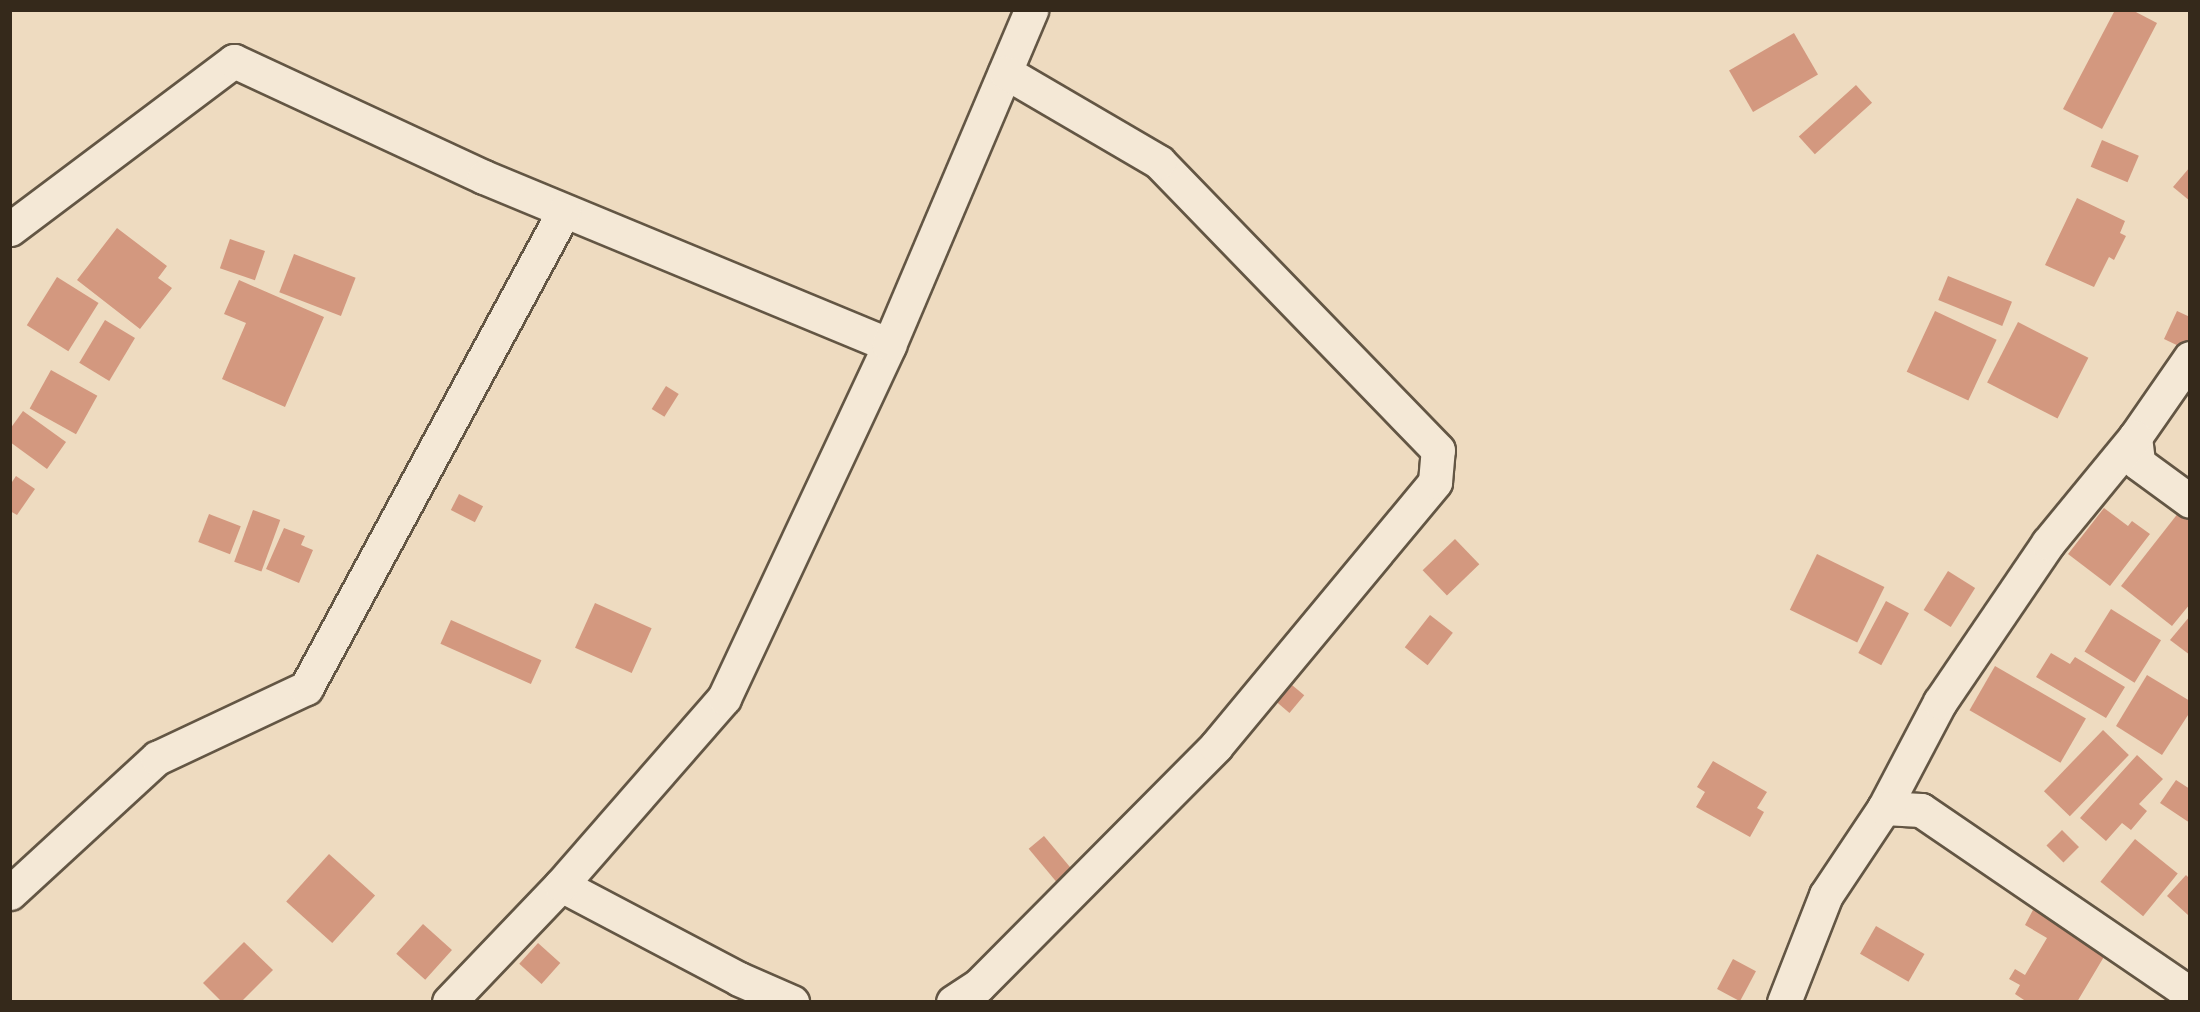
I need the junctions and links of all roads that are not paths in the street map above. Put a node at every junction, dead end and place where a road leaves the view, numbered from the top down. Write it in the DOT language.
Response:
graph roads {
  1 [pos="1031,10"];
  2 [pos="1005,72"];
  3 [pos="564,211"];
  4 [pos="10,229"];
  5 [pos="889,345"];
  6 [pos="2190,358"];
  7 [pos="2134,437"];
  8 [pos="2190,501"];
  9 [pos="1884,808"];
  10 [pos="561,885"];
  11 [pos="10,893"];
  12 [pos="2179,987"];
  13 [pos="450,1002"];
  14 [pos="792,1002"];
  15 [pos="953,1002"];
  16 [pos="1784,1002"];
  1 -- 2 [label="street"];
  2 -- 5 [label="street"];
  2 -- 15 [label="street"];
  3 -- 4 [label="street"];
  3 -- 5 [label="street"];
  3 -- 11 [label="street"];
  5 -- 10 [label="street"];
  6 -- 7 [label="street"];
  7 -- 8 [label="street"];
  7 -- 9 [label="street"];
  9 -- 12 [label="street"];
  9 -- 16 [label="street"];
  10 -- 13 [label="street"];
  10 -- 14 [label="street"];
}
